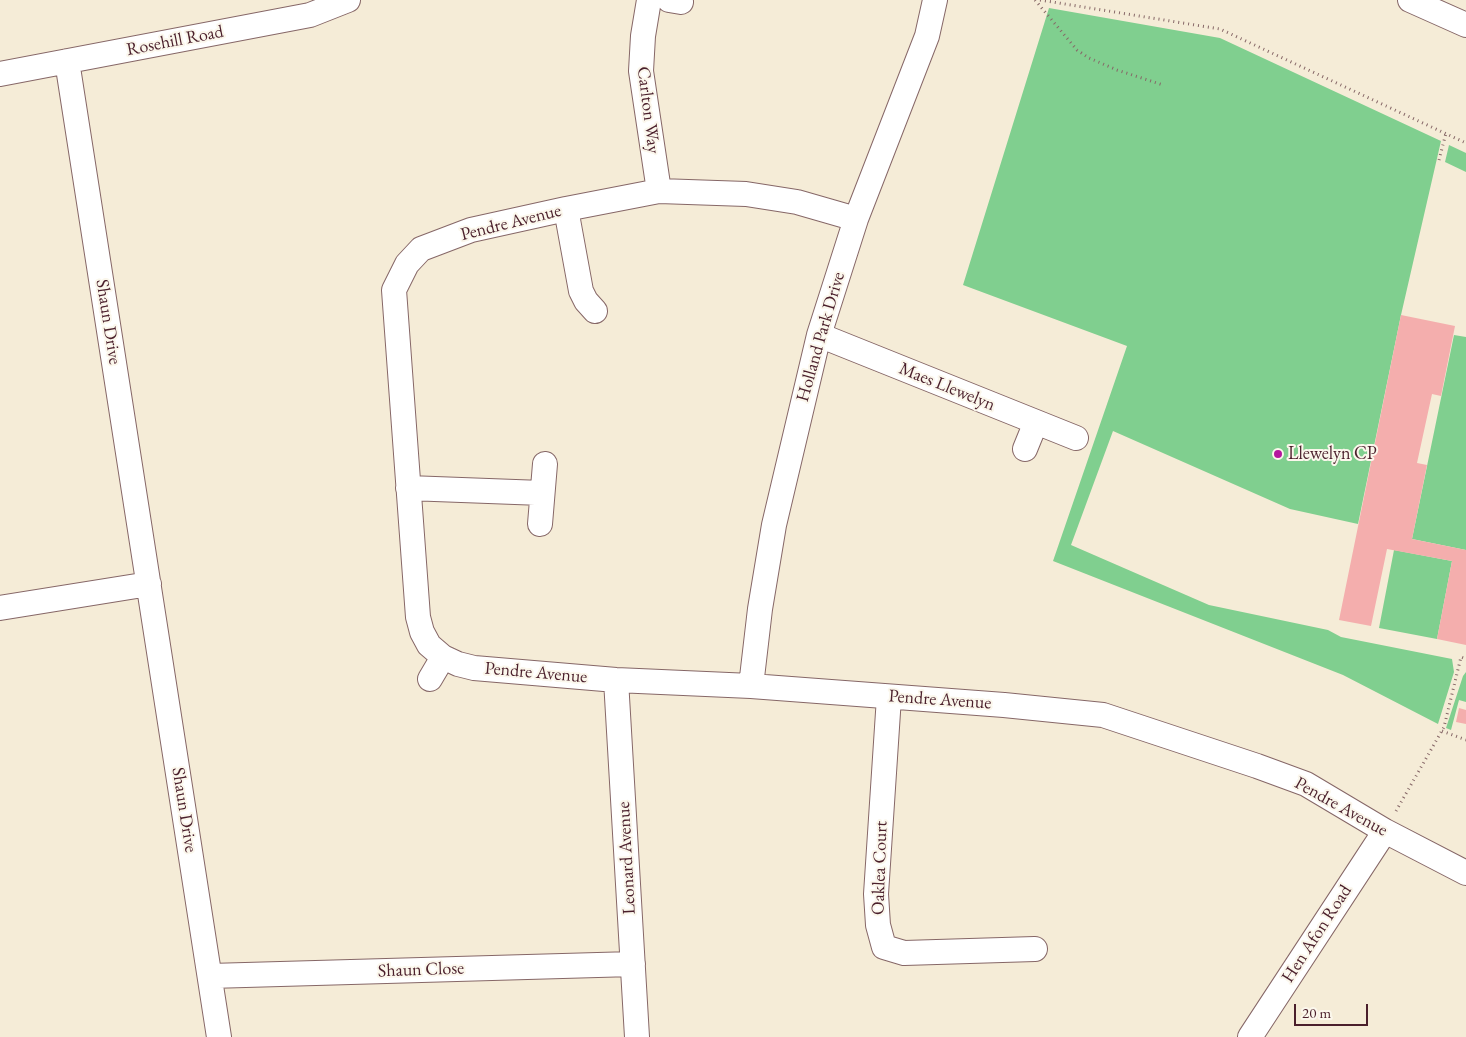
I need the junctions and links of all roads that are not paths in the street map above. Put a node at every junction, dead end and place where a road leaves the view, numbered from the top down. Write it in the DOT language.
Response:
graph roads {
  1 [pos="348,0"];
  2 [pos="649,0"];
  3 [pos="935,0"];
  4 [pos="1410,0"];
  5 [pos="1465,21"];
  6 [pos="67,61"];
  7 [pos="0,74"];
  8 [pos="659,191"];
  9 [pos="566,209"];
  10 [pos="856,219"];
  11 [pos="595,311"];
  12 [pos="819,336"];
  13 [pos="1036,422"];
  14 [pos="1076,438"];
  15 [pos="1025,449"];
  16 [pos="545,464"];
  17 [pos="408,488"];
  18 [pos="542,493"];
  19 [pos="540,524"];
  20 [pos="149,584"];
  21 [pos="0,608"];
  22 [pos="443,657"];
  23 [pos="430,679"];
  24 [pos="616,680"];
  25 [pos="751,686"];
  26 [pos="889,696"];
  27 [pos="1385,831"];
  28 [pos="1466,873"];
  29 [pos="1035,949"];
  30 [pos="633,964"];
  31 [pos="210,976"];
  32 [pos="219,1037"];
  33 [pos="637,1037"];
  34 [pos="1250,1037"];
  1 -- 6 [label="street, Rosehill Road"];
  2 -- 8 [label="street, Carlton Way"];
  3 -- 10 [label="street, Holland Park Drive"];
  4 -- 5 [label="street"];
  6 -- 7 [label="street, Rosehill Road"];
  6 -- 20 [label="street, Shaun Drive"];
  8 -- 9 [label="street, Pendre Avenue"];
  8 -- 10 [label="street, Pendre Avenue"];
  9 -- 11 [label="street"];
  9 -- 17 [label="street, Pendre Avenue"];
  10 -- 12 [label="street, Holland Park Drive"];
  12 -- 13 [label="street, Maes Llewelyn"];
  12 -- 25 [label="street, Holland Park Drive"];
  13 -- 14 [label="street, Maes Llewelyn"];
  13 -- 15 [label="street"];
  16 -- 18 [label="street"];
  17 -- 18 [label="street"];
  17 -- 22 [label="street, Pendre Avenue"];
  18 -- 19 [label="street"];
  20 -- 21 [label="street"];
  20 -- 31 [label="street, Shaun Drive"];
  22 -- 23 [label="street"];
  22 -- 24 [label="street, Pendre Avenue"];
  24 -- 25 [label="street, Pendre Avenue"];
  24 -- 30 [label="street, Leonard Avenue"];
  25 -- 26 [label="street, Pendre Avenue"];
  26 -- 27 [label="street, Pendre Avenue"];
  26 -- 29 [label="street, Oaklea Court"];
  27 -- 28 [label="street, Pendre Avenue"];
  27 -- 34 [label="street, Hen Afon Road"];
  30 -- 31 [label="street, Shaun Close"];
  30 -- 33 [label="street, Leonard Avenue"];
  31 -- 32 [label="street, Shaun Drive"];
}
